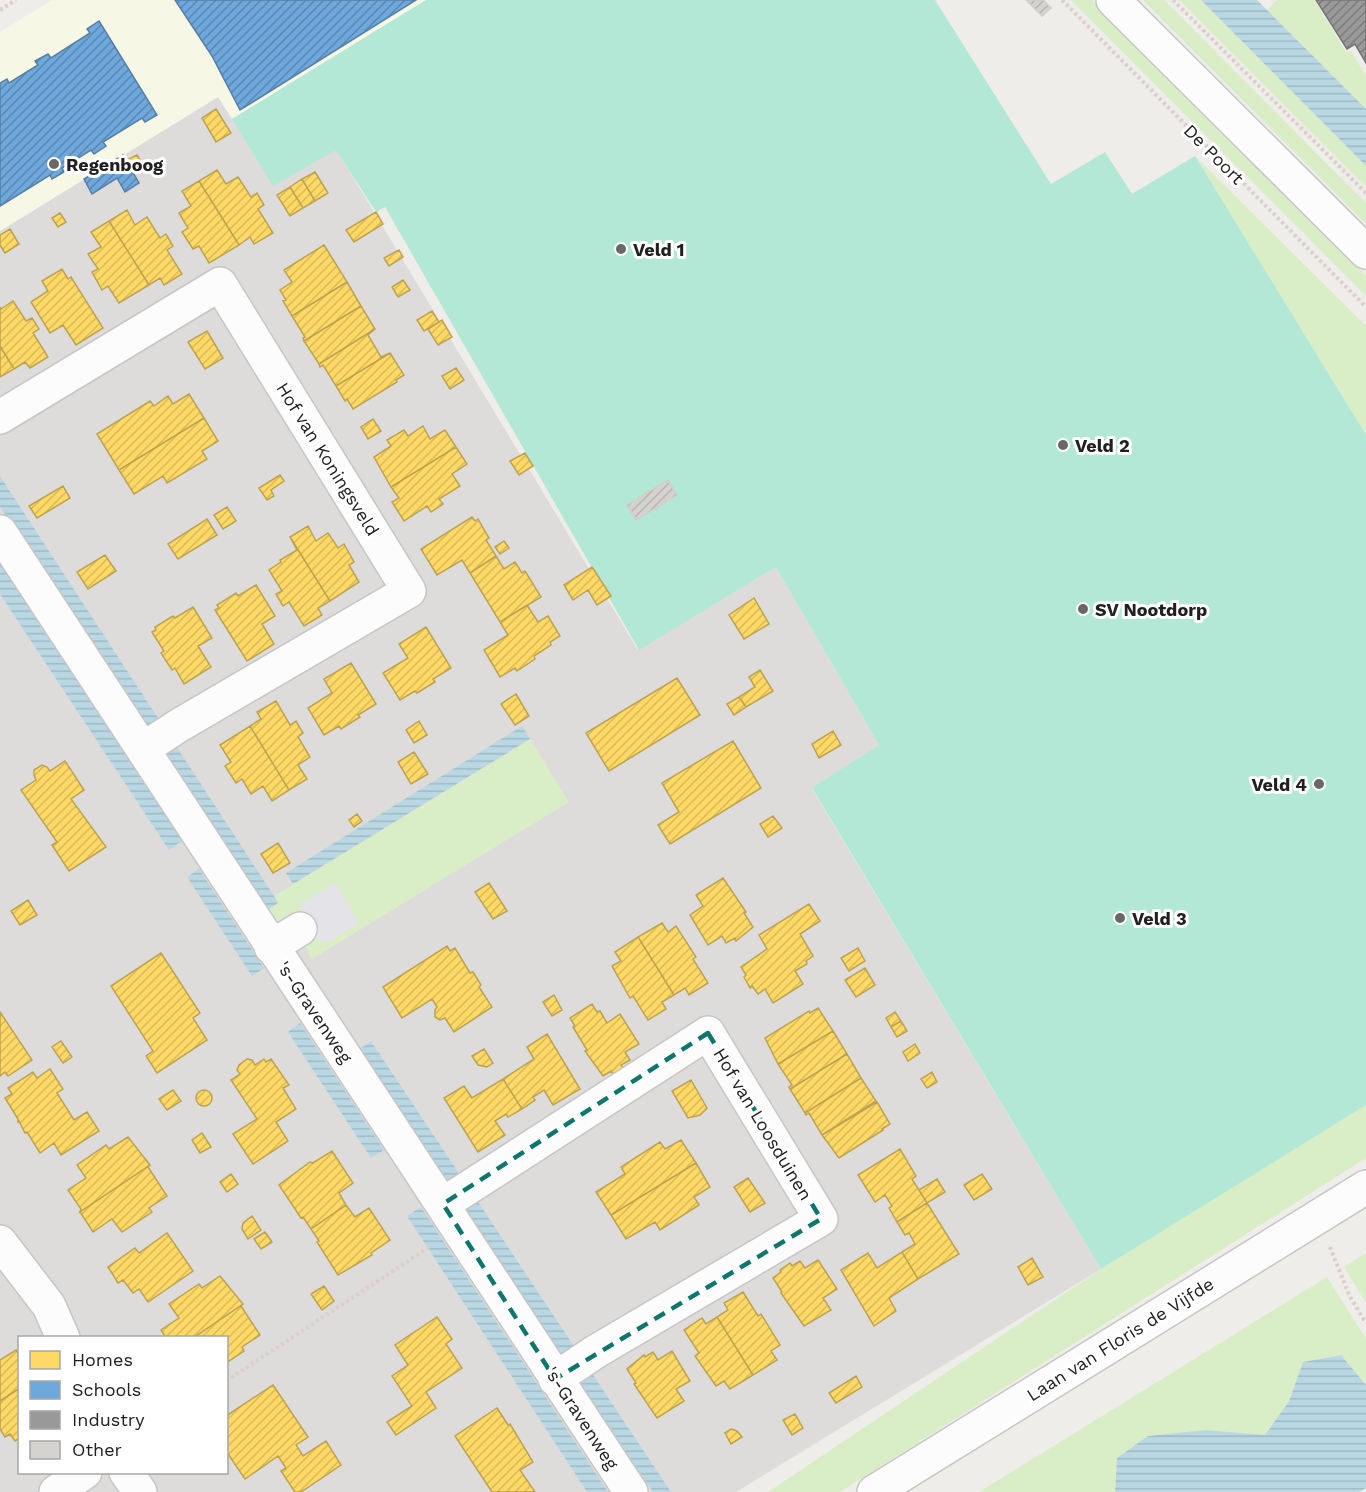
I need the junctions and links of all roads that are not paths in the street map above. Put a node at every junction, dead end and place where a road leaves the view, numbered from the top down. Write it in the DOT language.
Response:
graph roads {
  1 [pos="1113,0"];
  2 [pos="1366,252"];
  3 [pos="0,417"];
  4 [pos="0,532"];
  5 [pos="146,747"];
  6 [pos="300,929"];
  7 [pos="271,947"];
  8 [pos="1366,1187"];
  9 [pos="456,1196"];
  10 [pos="0,1242"];
  11 [pos="62,1336"];
  12 [pos="560,1376"];
  13 [pos="83,1474"];
  14 [pos="127,1474"];
  15 [pos="56,1492"];
  16 [pos="140,1492"];
  17 [pos="631,1492"];
  18 [pos="874,1492"];
  1 -- 2 [label="street, De Poort"];
  3 -- 5 [label="street, Hof van Koningsveld"];
  4 -- 5 [label="street, 's-Gravenweg"];
  5 -- 7 [label="street, 's-Gravenweg"];
  6 -- 7 [label="street"];
  7 -- 9 [label="street, 's-Gravenweg"];
  8 -- 18 [label="street, Laan van Floris de Vijfde"];
  9 -- 12 [label="street, 's-Gravenweg"];
  9 -- 12 [label="street, Hof van Loosduinen"];
  10 -- 11 [label="street"];
  12 -- 17 [label="street, 's-Gravenweg"];
  13 -- 15 [label="street"];
  14 -- 16 [label="street"];
}
